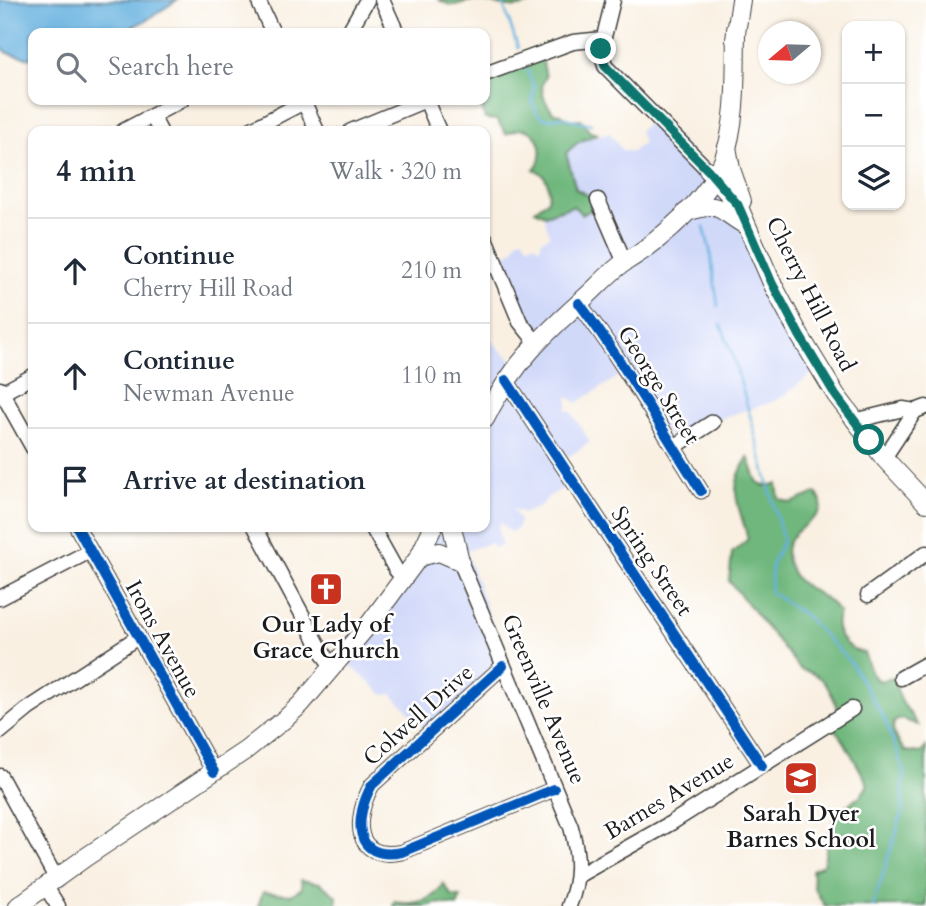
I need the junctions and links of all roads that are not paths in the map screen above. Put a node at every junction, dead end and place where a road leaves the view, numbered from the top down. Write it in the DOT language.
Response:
graph roads {
  1 [pos="367,0"];
  2 [pos="382,0"];
  3 [pos="613,0"];
  4 [pos="741,0"];
  5 [pos="260,5"];
  6 [pos="271,28"];
  7 [pos="351,28"];
  8 [pos="395,28"];
  9 [pos="736,29"];
  10 [pos="603,39"];
  11 [pos="490,72"];
  12 [pos="173,105"];
  13 [pos="297,105"];
  14 [pos="307,105"];
  15 [pos="414,105"];
  16 [pos="428,105"];
  17 [pos="152,116"];
  18 [pos="133,126"];
  19 [pos="157,126"];
  20 [pos="258,126"];
  21 [pos="315,126"];
  22 [pos="363,126"];
  23 [pos="437,126"];
  24 [pos="727,144"];
  25 [pos="712,173"];
  26 [pos="598,200"];
  27 [pos="686,212"];
  28 [pos="748,226"];
  29 [pos="490,251"];
  30 [pos="762,260"];
  31 [pos="625,262"];
  32 [pos="579,303"];
  33 [pos="536,342"];
  34 [pos="28,378"];
  35 [pos="506,380"];
  36 [pos="1,392"];
  37 [pos="920,409"];
  38 [pos="490,410"];
  39 [pos="854,421"];
  40 [pos="713,422"];
  41 [pos="28,439"];
  42 [pos="674,447"];
  43 [pos="884,458"];
  44 [pos="701,491"];
  45 [pos="926,503"];
  46 [pos="80,532"];
  47 [pos="258,532"];
  48 [pos="375,532"];
  49 [pos="431,532"];
  50 [pos="432,532"];
  51 [pos="453,532"];
  52 [pos="90,551"];
  53 [pos="926,553"];
  54 [pos="455,556"];
  55 [pos="419,557"];
  56 [pos="404,578"];
  57 [pos="868,595"];
  58 [pos="0,598"];
  59 [pos="138,637"];
  60 [pos="926,664"];
  61 [pos="503,666"];
  62 [pos="332,667"];
  63 [pos="901,678"];
  64 [pos="852,709"];
  65 [pos="0,732"];
  66 [pos="762,766"];
  67 [pos="214,772"];
  68 [pos="0,776"];
  69 [pos="554,789"];
  70 [pos="579,875"];
  71 [pos="52,883"];
  72 [pos="18,906"];
  73 [pos="58,906"];
  74 [pos="569,906"];
  1 -- 7 [label="street"];
  2 -- 8 [label="street"];
  3 -- 10 [label="street"];
  4 -- 9 [label="main road"];
  5 -- 6 [label="street"];
  9 -- 24 [label="main road"];
  9 -- 25 [label="main road"];
  10 -- 11 [label="street"];
  10 -- 25 [label="street"];
  12 -- 17 [label="street"];
  13 -- 20 [label="street"];
  14 -- 21 [label="street"];
  15 -- 22 [label="street"];
  16 -- 23 [label="street"];
  17 -- 18 [label="street"];
  17 -- 19 [label="street"];
  24 -- 25 [label="main road"];
  24 -- 30 [label="main road"];
  25 -- 27 [label="main road"];
  25 -- 28 [label="main road, Cherry Hill Road"];
  25 -- 31 [label="main road"];
  26 -- 31 [label="street"];
  27 -- 28 [label="main road"];
  27 -- 31 [label="main road"];
  28 -- 30 [label="main road, Cherry Hill Road"];
  29 -- 33 [label="street"];
  30 -- 39 [label="main road, Cherry Hill Road"];
  31 -- 32 [label="main road"];
  32 -- 33 [label="main road"];
  32 -- 42 [label="street, George Street"];
  33 -- 35 [label="main road"];
  34 -- 36 [label="street"];
  35 -- 38 [label="main road"];
  35 -- 66 [label="street, Spring Street"];
  36 -- 41 [label="street"];
  37 -- 39 [label="street"];
  37 -- 43 [label="street"];
  39 -- 43 [label="main road, Cherry Hill Road"];
  40 -- 42 [label="street"];
  42 -- 44 [label="street, George Street"];
  43 -- 45 [label="main road, Cherry Hill Road"];
  46 -- 52 [label="street, Irons Avenue"];
  47 -- 62 [label="street"];
  48 -- 56 [label="street"];
  49 -- 55 [label="main road"];
  50 -- 54 [label="main road"];
  51 -- 54 [label="main road"];
  52 -- 58 [label="street"];
  52 -- 59 [label="street, Irons Avenue"];
  53 -- 57 [label="street"];
  54 -- 55 [label="main road"];
  54 -- 61 [label="street, Greenville Avenue"];
  55 -- 56 [label="main road"];
  56 -- 62 [label="main road"];
  59 -- 65 [label="street"];
  59 -- 67 [label="street, Irons Avenue"];
  60 -- 63 [label="street"];
  61 -- 69 [label="street, Greenville Avenue"];
  61 -- 69 [label="street, Colwell Drive"];
  62 -- 67 [label="main road"];
  64 -- 66 [label="street, Barnes Avenue"];
  66 -- 70 [label="street, Barnes Avenue"];
  67 -- 71 [label="main road"];
  68 -- 71 [label="street"];
  69 -- 70 [label="street, Greenville Avenue"];
  70 -- 74 [label="street, Greenville Avenue"];
  71 -- 72 [label="main road"];
  71 -- 73 [label="street"];
}
